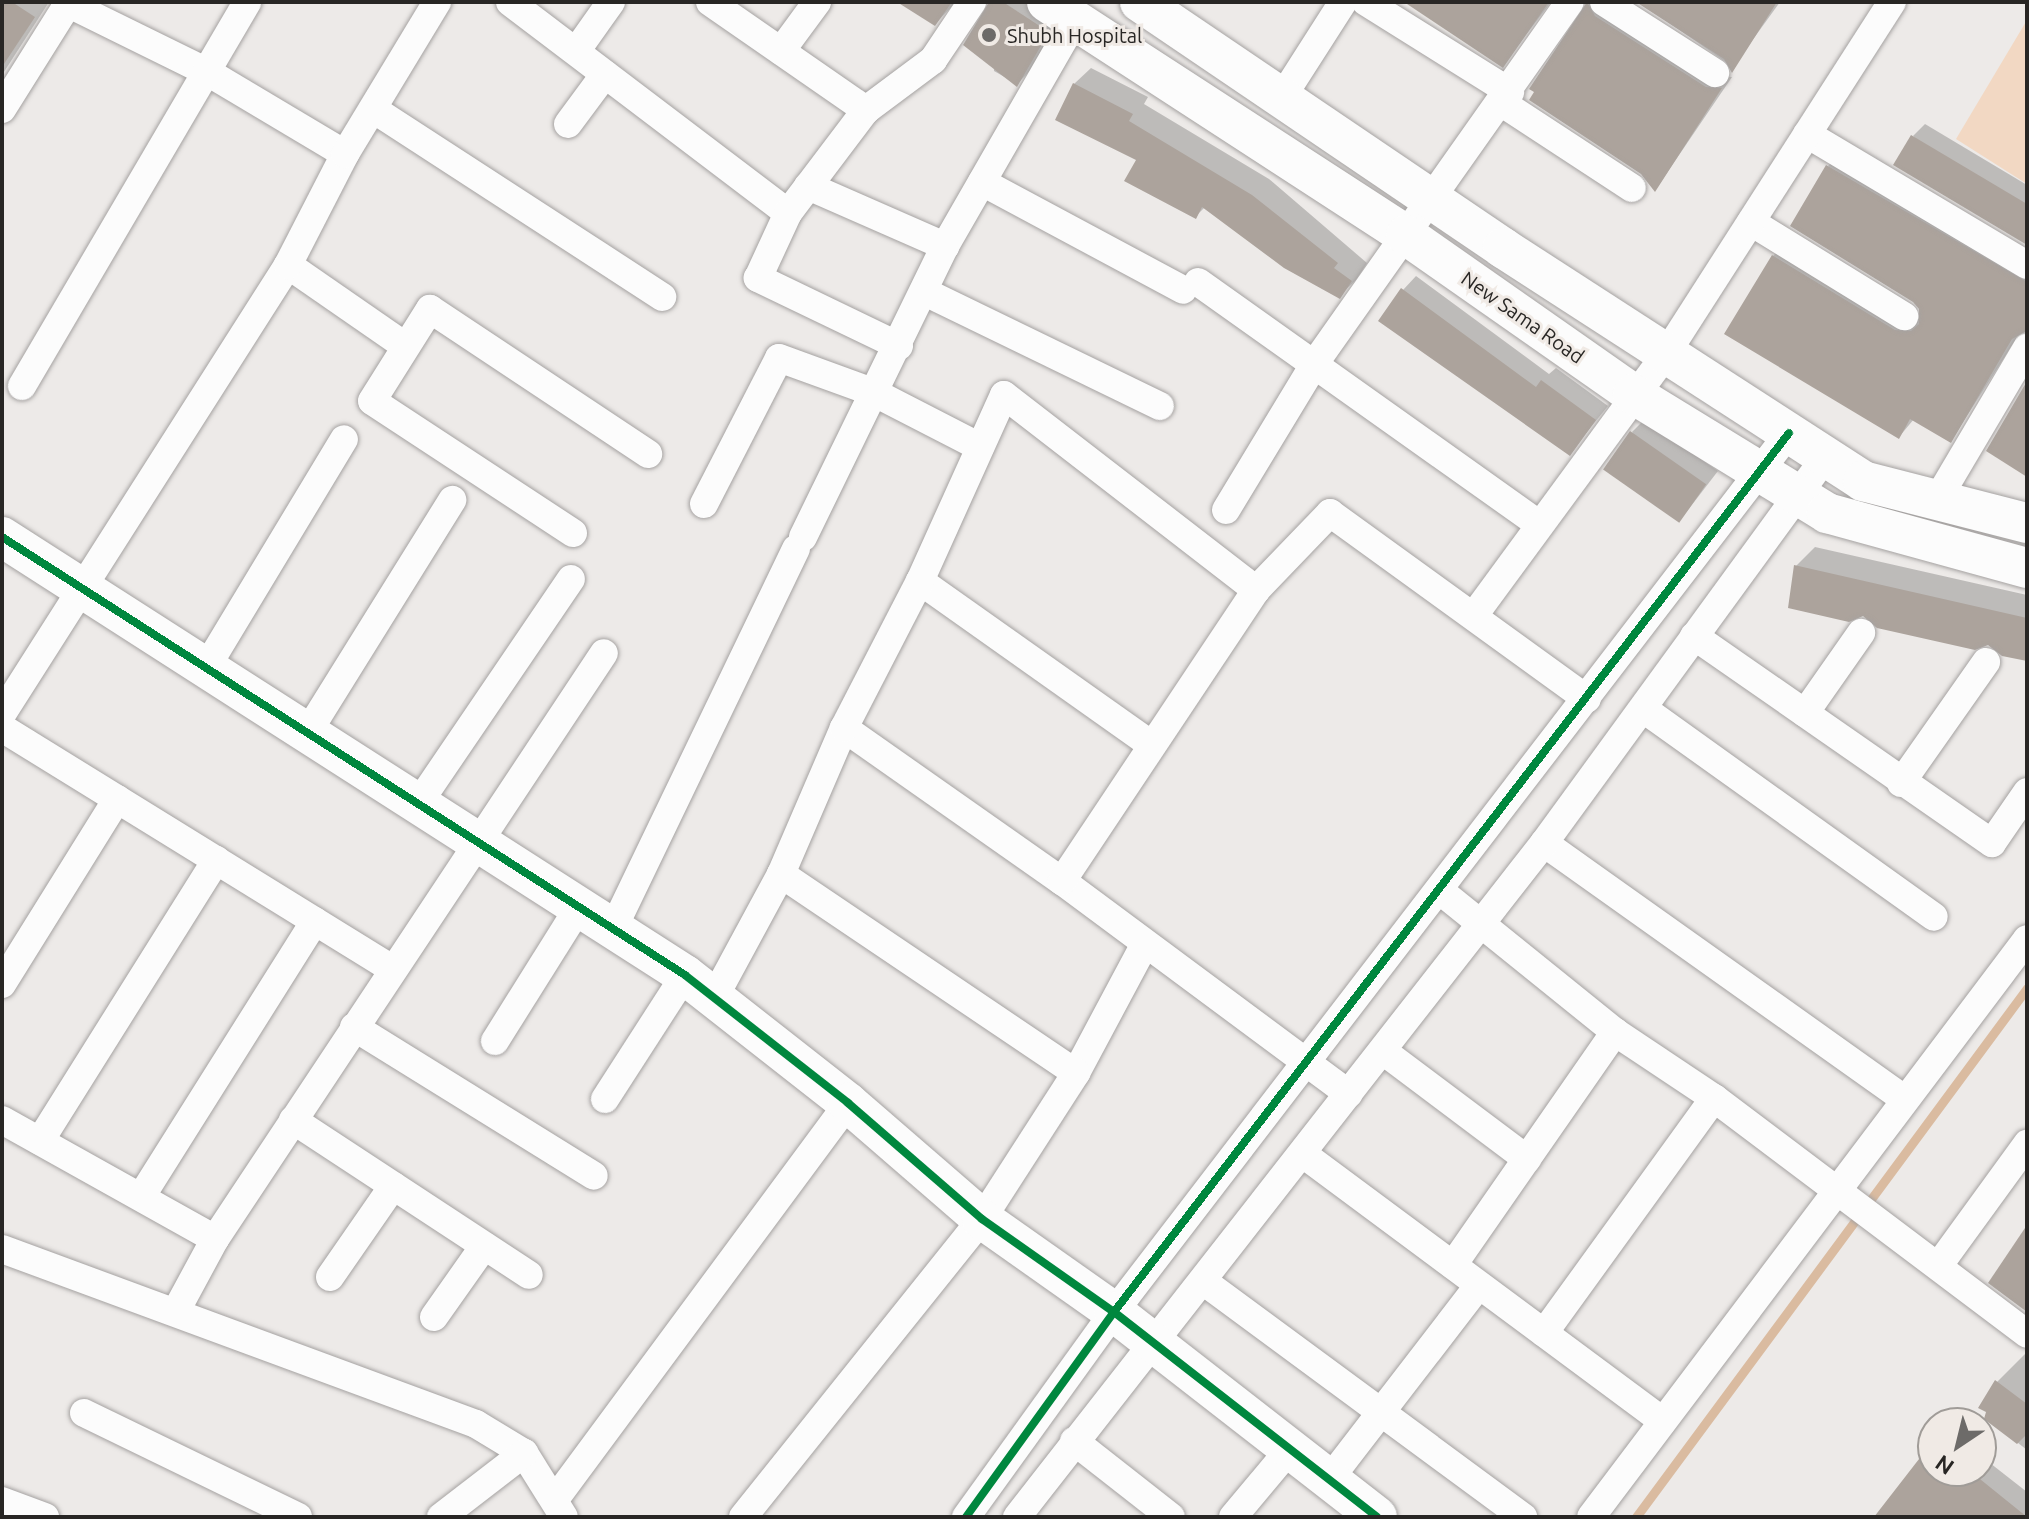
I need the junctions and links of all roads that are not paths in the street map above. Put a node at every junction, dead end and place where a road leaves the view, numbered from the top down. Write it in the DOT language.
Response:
graph roads {
  1 [pos="247,2"];
  2 [pos="437,2"];
  3 [pos="510,2"];
  4 [pos="611,2"];
  5 [pos="710,2"];
  6 [pos="817,2"];
  7 [pos="972,2"];
  8 [pos="1140,2"];
  9 [pos="1343,2"];
  10 [pos="1366,2"];
  11 [pos="1570,2"];
  12 [pos="1604,2"];
  13 [pos="1892,2"];
  14 [pos="68,3"];
  15 [pos="1061,11"];
  16 [pos="577,50"];
  17 [pos="781,51"];
  18 [pos="209,73"];
  19 [pos="1715,73"];
  20 [pos="605,74"];
  21 [pos="1506,98"];
  22 [pos="1281,99"];
  23 [pos="2,109"];
  24 [pos="373,109"];
  25 [pos="866,110"];
  26 [pos="568,124"];
  27 [pos="1807,134"];
  28 [pos="345,154"];
  29 [pos="982,182"];
  30 [pos="808,186"];
  31 [pos="1632,188"];
  32 [pos="1431,199"];
  33 [pos="788,213"];
  34 [pos="1751,222"];
  35 [pos="1406,235"];
  36 [pos="945,246"];
  37 [pos="288,265"];
  38 [pos="2027,265"];
  39 [pos="925,292"];
  40 [pos="662,297"];
  41 [pos="1904,316"];
  42 [pos="405,346"];
  43 [pos="899,346"];
  44 [pos="2027,348"];
  45 [pos="1666,354"];
  46 [pos="1315,363"];
  47 [pos="22,386"];
  48 [pos="875,393"];
  49 [pos="1633,394"];
  50 [pos="1160,406"];
  51 [pos="1789,433"];
  52 [pos="344,439"];
  53 [pos="980,447"];
  54 [pos="648,454"];
  55 [pos="1825,457"];
  56 [pos="1758,474"];
  57 [pos="1797,496"];
  58 [pos="452,500"];
  59 [pos="1937,500"];
  60 [pos="704,504"];
  61 [pos="1226,510"];
  62 [pos="2027,523"];
  63 [pos="1539,524"];
  64 [pos="573,533"];
  65 [pos="4,541"];
  66 [pos="2027,568"];
  67 [pos="571,579"];
  68 [pos="920,581"];
  69 [pos="80,587"];
  70 [pos="1256,590"];
  71 [pos="1475,614"];
  72 [pos="1861,633"];
  73 [pos="1694,636"];
  74 [pos="604,653"];
  75 [pos="1986,662"];
  76 [pos="206,668"];
  77 [pos="1587,699"];
  78 [pos="1645,710"];
  79 [pos="1805,713"];
  80 [pos="2,714"];
  81 [pos="2,728"];
  82 [pos="844,728"];
  83 [pos="306,735"];
  84 [pos="1150,744"];
  85 [pos="1901,783"];
  86 [pos="2027,792"];
  87 [pos="117,799"];
  88 [pos="418,804"];
  89 [pos="475,840"];
  90 [pos="1544,843"];
  91 [pos="216,860"];
  92 [pos="781,874"];
  93 [pos="1062,881"];
  94 [pos="1439,890"];
  95 [pos="579,907"];
  96 [pos="1934,917"];
  97 [pos="315,921"];
  98 [pos="1481,922"];
  99 [pos="613,929"];
  100 [pos="2027,939"];
  101 [pos="1145,944"];
  102 [pos="391,968"];
  103 [pos="2,984"];
  104 [pos="699,986"];
  105 [pos="354,1027"];
  106 [pos="1615,1032"];
  107 [pos="495,1041"];
  108 [pos="1383,1051"];
  109 [pos="1308,1060"];
  110 [pos="1076,1073"];
  111 [pos="1349,1094"];
  112 [pos="1714,1098"];
  113 [pos="605,1099"];
  114 [pos="1904,1099"];
  115 [pos="848,1103"];
  116 [pos="2,1120"];
  117 [pos="293,1120"];
  118 [pos="40,1141"];
  119 [pos="2027,1144"];
  120 [pos="1303,1154"];
  121 [pos="1527,1159"];
  122 [pos="594,1176"];
  123 [pos="393,1186"];
  124 [pos="1842,1196"];
  125 [pos="141,1197"];
  126 [pos="982,1219"];
  127 [pos="215,1239"];
  128 [pos="484,1246"];
  129 [pos="4,1256"];
  130 [pos="1453,1265"];
  131 [pos="1939,1265"];
  132 [pos="529,1275"];
  133 [pos="330,1277"];
  134 [pos="1203,1281"];
  135 [pos="1479,1285"];
  136 [pos="176,1311"];
  137 [pos="1114,1312"];
  138 [pos="434,1317"];
  139 [pos="1544,1333"];
  140 [pos="2027,1334"];
  141 [pos="1152,1342"];
  142 [pos="1380,1412"];
  143 [pos="84,1413"];
  144 [pos="1663,1421"];
  145 [pos="1074,1441"];
  146 [pos="1289,1450"];
  147 [pos="524,1453"];
  148 [pos="1328,1481"];
  149 [pos="2,1501"];
  150 [pos="560,1508"];
  151 [pos="45,1517"];
  152 [pos="298,1517"];
  153 [pos="441,1517"];
  154 [pos="743,1517"];
  155 [pos="966,1517"];
  156 [pos="1017,1517"];
  157 [pos="1171,1517"];
  158 [pos="1233,1517"];
  159 [pos="1377,1517"];
  160 [pos="1523,1517"];
  161 [pos="1591,1517"];
  1 -- 18 [label="street"];
  2 -- 24 [label="street"];
  3 -- 16 [label="street"];
  4 -- 16 [label="street"];
  5 -- 17 [label="street"];
  6 -- 17 [label="street"];
  7 -- 25 [label="street"];
  8 -- 22 [label="main road"];
  9 -- 22 [label="street"];
  10 -- 21 [label="street"];
  11 -- 21 [label="street"];
  12 -- 19 [label="street"];
  13 -- 27 [label="street"];
  14 -- 18 [label="street"];
  14 -- 23 [label="street"];
  15 -- 29 [label="street"];
  15 -- 35 [label="main road, New Sama Road"];
  16 -- 20 [label="street"];
  17 -- 25 [label="street"];
  18 -- 28 [label="street"];
  18 -- 47 [label="street"];
  20 -- 26 [label="street"];
  20 -- 33 [label="street"];
  21 -- 31 [label="street"];
  21 -- 32 [label="street"];
  22 -- 32 [label="main road"];
  24 -- 28 [label="street"];
  24 -- 40 [label="street"];
  25 -- 30 [label="street"];
  27 -- 34 [label="street"];
  27 -- 38 [label="street"];
  28 -- 37 [label="street"];
  29 -- 36 [label="street"];
  29 -- 46 [label="street"];
  30 -- 33 [label="street"];
  30 -- 36 [label="street"];
  32 -- 35 [label="street"];
  32 -- 45 [label="main road"];
  33 -- 43 [label="street"];
  34 -- 41 [label="street"];
  34 -- 45 [label="street"];
  35 -- 46 [label="street"];
  35 -- 49 [label="main road, New Sama Road"];
  36 -- 39 [label="street"];
  37 -- 42 [label="street"];
  37 -- 69 [label="street"];
  39 -- 43 [label="street"];
  39 -- 50 [label="street"];
  42 -- 54 [label="street"];
  42 -- 64 [label="street"];
  43 -- 48 [label="street"];
  44 -- 59 [label="street"];
  45 -- 49 [label="street"];
  45 -- 51 [label="main road"];
  46 -- 61 [label="street"];
  46 -- 63 [label="street"];
  48 -- 53 [label="street"];
  48 -- 60 [label="street"];
  48 -- 99 [label="street"];
  49 -- 56 [label="main road, New Sama Road"];
  49 -- 63 [label="street"];
  51 -- 55 [label="main road"];
  51 -- 56 [label="street"];
  52 -- 76 [label="street"];
  53 -- 68 [label="street"];
  53 -- 70 [label="street"];
  55 -- 57 [label="street"];
  55 -- 59 [label="main road"];
  56 -- 57 [label="main road, New Sama Road"];
  56 -- 77 [label="street"];
  57 -- 66 [label="main road, New Sama Road"];
  57 -- 73 [label="street"];
  58 -- 83 [label="street"];
  59 -- 62 [label="main road"];
  63 -- 71 [label="street"];
  65 -- 69 [label="main road"];
  67 -- 88 [label="street"];
  68 -- 82 [label="street"];
  68 -- 84 [label="street"];
  69 -- 76 [label="main road"];
  69 -- 80 [label="street"];
  70 -- 71 [label="street"];
  70 -- 84 [label="street"];
  71 -- 77 [label="street"];
  72 -- 79 [label="street"];
  73 -- 78 [label="street"];
  73 -- 79 [label="street"];
  74 -- 89 [label="street"];
  75 -- 85 [label="street"];
  76 -- 83 [label="main road"];
  77 -- 94 [label="street"];
  78 -- 90 [label="street"];
  78 -- 96 [label="street"];
  79 -- 85 [label="street"];
  81 -- 87 [label="street"];
  82 -- 92 [label="street"];
  82 -- 93 [label="street"];
  83 -- 88 [label="main road"];
  84 -- 93 [label="street"];
  85 -- 86 [label="street"];
  87 -- 91 [label="street"];
  87 -- 103 [label="street"];
  88 -- 89 [label="main road"];
  89 -- 95 [label="main road"];
  89 -- 102 [label="street"];
  90 -- 98 [label="street"];
  90 -- 114 [label="street"];
  91 -- 97 [label="street"];
  91 -- 118 [label="street"];
  92 -- 104 [label="street"];
  92 -- 110 [label="street"];
  93 -- 101 [label="street"];
  94 -- 98 [label="street"];
  94 -- 109 [label="street"];
  95 -- 99 [label="main road"];
  95 -- 107 [label="street"];
  97 -- 102 [label="street"];
  97 -- 125 [label="street"];
  98 -- 106 [label="street"];
  98 -- 108 [label="street"];
  99 -- 104 [label="main road"];
  100 -- 114 [label="street"];
  101 -- 109 [label="street"];
  101 -- 110 [label="street"];
  102 -- 105 [label="street"];
  104 -- 113 [label="street"];
  104 -- 115 [label="main road"];
  105 -- 117 [label="street"];
  105 -- 122 [label="street"];
  106 -- 112 [label="street"];
  106 -- 121 [label="street"];
  108 -- 111 [label="street"];
  108 -- 121 [label="street"];
  109 -- 111 [label="street"];
  109 -- 137 [label="street"];
  110 -- 126 [label="street"];
  111 -- 120 [label="street"];
  112 -- 124 [label="street"];
  112 -- 139 [label="street"];
  114 -- 124 [label="street"];
  115 -- 126 [label="main road"];
  115 -- 150 [label="street"];
  116 -- 118 [label="street"];
  117 -- 123 [label="street"];
  117 -- 127 [label="street"];
  118 -- 125 [label="street"];
  119 -- 131 [label="street"];
  120 -- 130 [label="street"];
  120 -- 134 [label="street"];
  121 -- 130 [label="street"];
  123 -- 128 [label="street"];
  123 -- 133 [label="street"];
  124 -- 131 [label="street"];
  124 -- 144 [label="street"];
  125 -- 127 [label="street"];
  126 -- 137 [label="main road"];
  126 -- 154 [label="street"];
  127 -- 136 [label="street"];
  128 -- 132 [label="street"];
  128 -- 138 [label="street"];
  129 -- 136 [label="street"];
  130 -- 135 [label="street"];
  131 -- 140 [label="street"];
  134 -- 141 [label="street"];
  134 -- 142 [label="street"];
  135 -- 139 [label="street"];
  135 -- 142 [label="street"];
  136 -- 147 [label="street"];
  137 -- 141 [label="main road"];
  137 -- 155 [label="street"];
  139 -- 144 [label="street"];
  141 -- 145 [label="street"];
  141 -- 146 [label="main road"];
  142 -- 148 [label="street"];
  142 -- 160 [label="street"];
  143 -- 152 [label="street"];
  144 -- 161 [label="street"];
  145 -- 156 [label="street"];
  145 -- 157 [label="street"];
  146 -- 148 [label="main road"];
  146 -- 158 [label="street"];
  147 -- 150 [label="street"];
  147 -- 153 [label="street"];
  148 -- 159 [label="main road"];
  149 -- 151 [label="street"];
}
